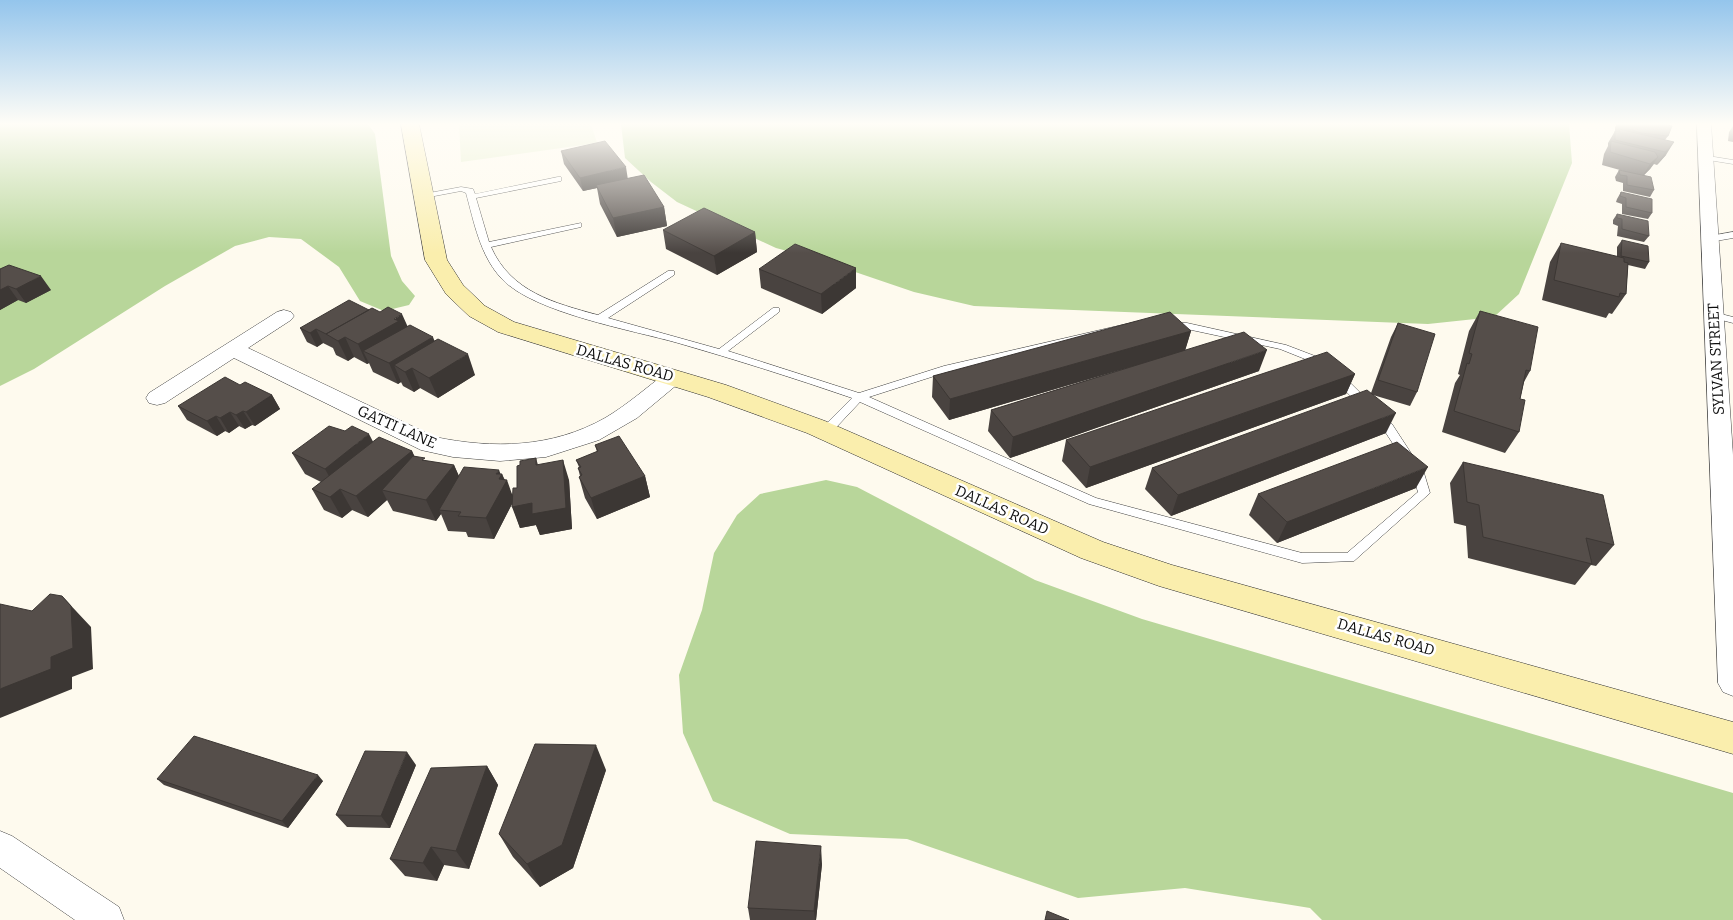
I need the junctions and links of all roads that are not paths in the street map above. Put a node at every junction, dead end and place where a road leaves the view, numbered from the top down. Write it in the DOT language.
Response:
graph roads {
  1 [pos="418,167"];
  2 [pos="1706,167"];
  3 [pos="558,179"];
  4 [pos="424,196"];
  5 [pos="471,197"];
  6 [pos="578,225"];
  7 [pos="1733,235"];
  8 [pos="1710,239"];
  9 [pos="487,245"];
  10 [pos="671,273"];
  11 [pos="776,310"];
  12 [pos="284,316"];
  13 [pos="1723,317"];
  14 [pos="601,318"];
  15 [pos="233,349"];
  16 [pos="721,352"];
  17 [pos="674,378"];
  18 [pos="858,397"];
  19 [pos="157,398"];
  20 [pos="826,431"];
  21 [pos="1728,496"];
  22 [pos="1733,672"];
  23 [pos="1733,738"];
  24 [pos="0,848"];
  25 [pos="106,920"];
  1 -- 4 [label="street, DALLAS ROAD"];
  2 -- 8 [label="street, SYLVAN STREET"];
  3 -- 5 [label="lane"];
  4 -- 5 [label="lane"];
  4 -- 17 [label="street, DALLAS ROAD"];
  5 -- 9 [label="lane"];
  6 -- 9 [label="lane"];
  7 -- 8 [label="lane"];
  8 -- 13 [label="street, SYLVAN STREET"];
  9 -- 14 [label="lane"];
  10 -- 14 [label="lane"];
  11 -- 16 [label="lane"];
  12 -- 15 [label="street"];
  13 -- 21 [label="street, SYLVAN STREET"];
  14 -- 16 [label="lane"];
  15 -- 17 [label="street, GATTI LANE"];
  15 -- 19 [label="street"];
  16 -- 18 [label="lane"];
  17 -- 20 [label="street, DALLAS ROAD"];
  18 -- 18 [label="lane"];
  18 -- 20 [label="lane"];
  20 -- 23 [label="street, DALLAS ROAD"];
  21 -- 22 [label="street, SYLVAN STREET"];
  24 -- 25 [label="street"];
}
